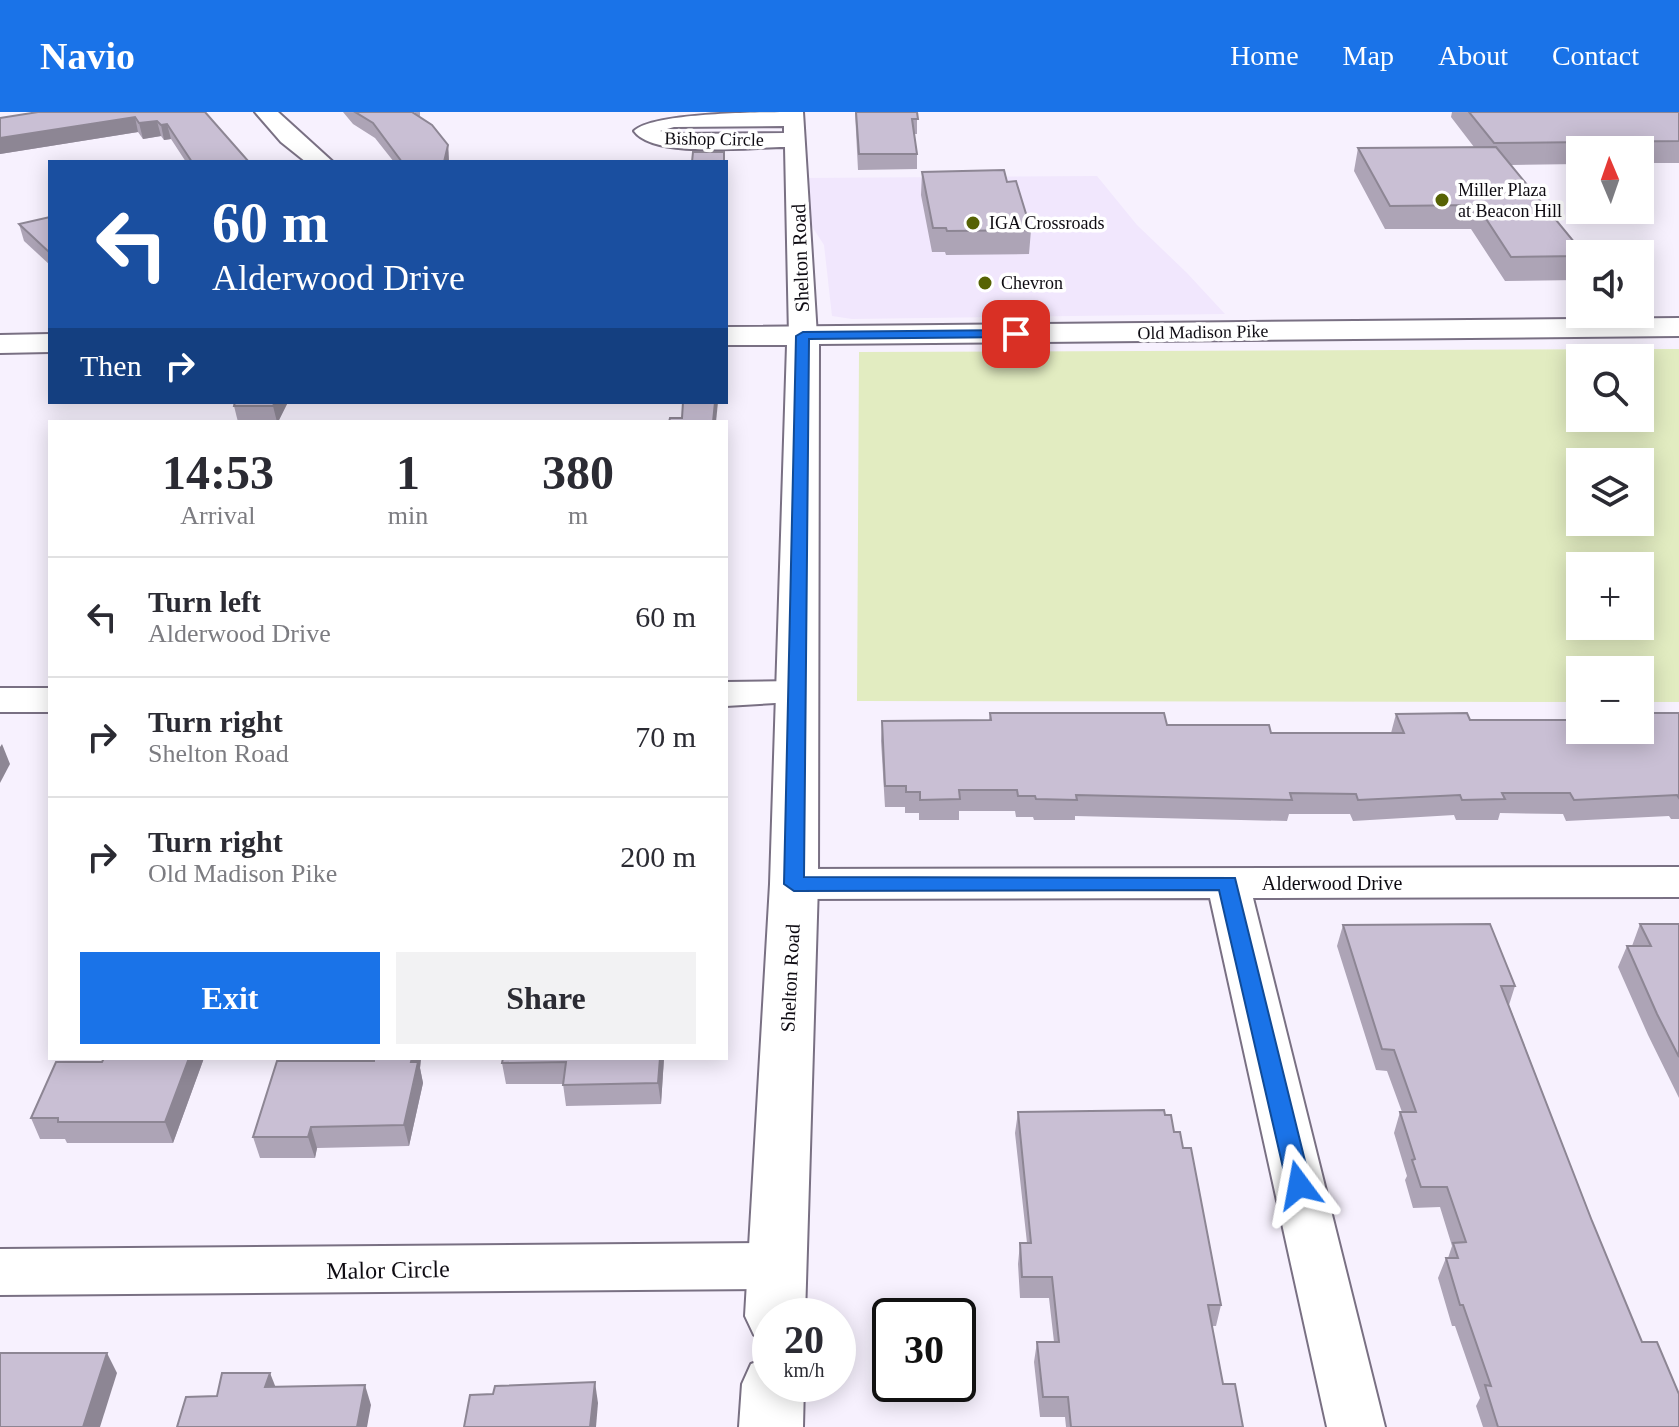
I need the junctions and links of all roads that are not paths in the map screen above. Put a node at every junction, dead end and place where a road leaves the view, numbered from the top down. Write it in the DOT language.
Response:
graph roads {
  1 [pos="266,112"];
  2 [pos="795,124"];
  3 [pos="318,160"];
  4 [pos="1679,327"];
  5 [pos="728,336"];
  6 [pos="803,336"];
  7 [pos="48,343"];
  8 [pos="0,344"];
  9 [pos="797,693"];
  10 [pos="728,694"];
  11 [pos="0,700"];
  12 [pos="48,700"];
  13 [pos="1679,882"];
  14 [pos="1228,883"];
  15 [pos="794,884"];
  16 [pos="0,1272"];
  17 [pos="776,1291"];
  18 [pos="772,1402"];
  19 [pos="771,1427"];
  20 [pos="1356,1427"];
  1 -- 3 [label="street"];
  2 -- 2 [label="street, Bishop Circle"];
  2 -- 6 [label="street, Shelton Road"];
  4 -- 6 [label="street, Old Madison Pike"];
  5 -- 6 [label="street, Old Madison Pike"];
  6 -- 9 [label="street, Shelton Road"];
  7 -- 8 [label="street"];
  9 -- 10 [label="street"];
  9 -- 15 [label="street, Shelton Road"];
  11 -- 12 [label="street"];
  13 -- 14 [label="street, Alderwood Drive"];
  14 -- 15 [label="street, Alderwood Drive"];
  14 -- 20 [label="street"];
  15 -- 17 [label="street, Shelton Road"];
  16 -- 17 [label="street, Malor Circle"];
  18 -- 19 [label="street"];
}
